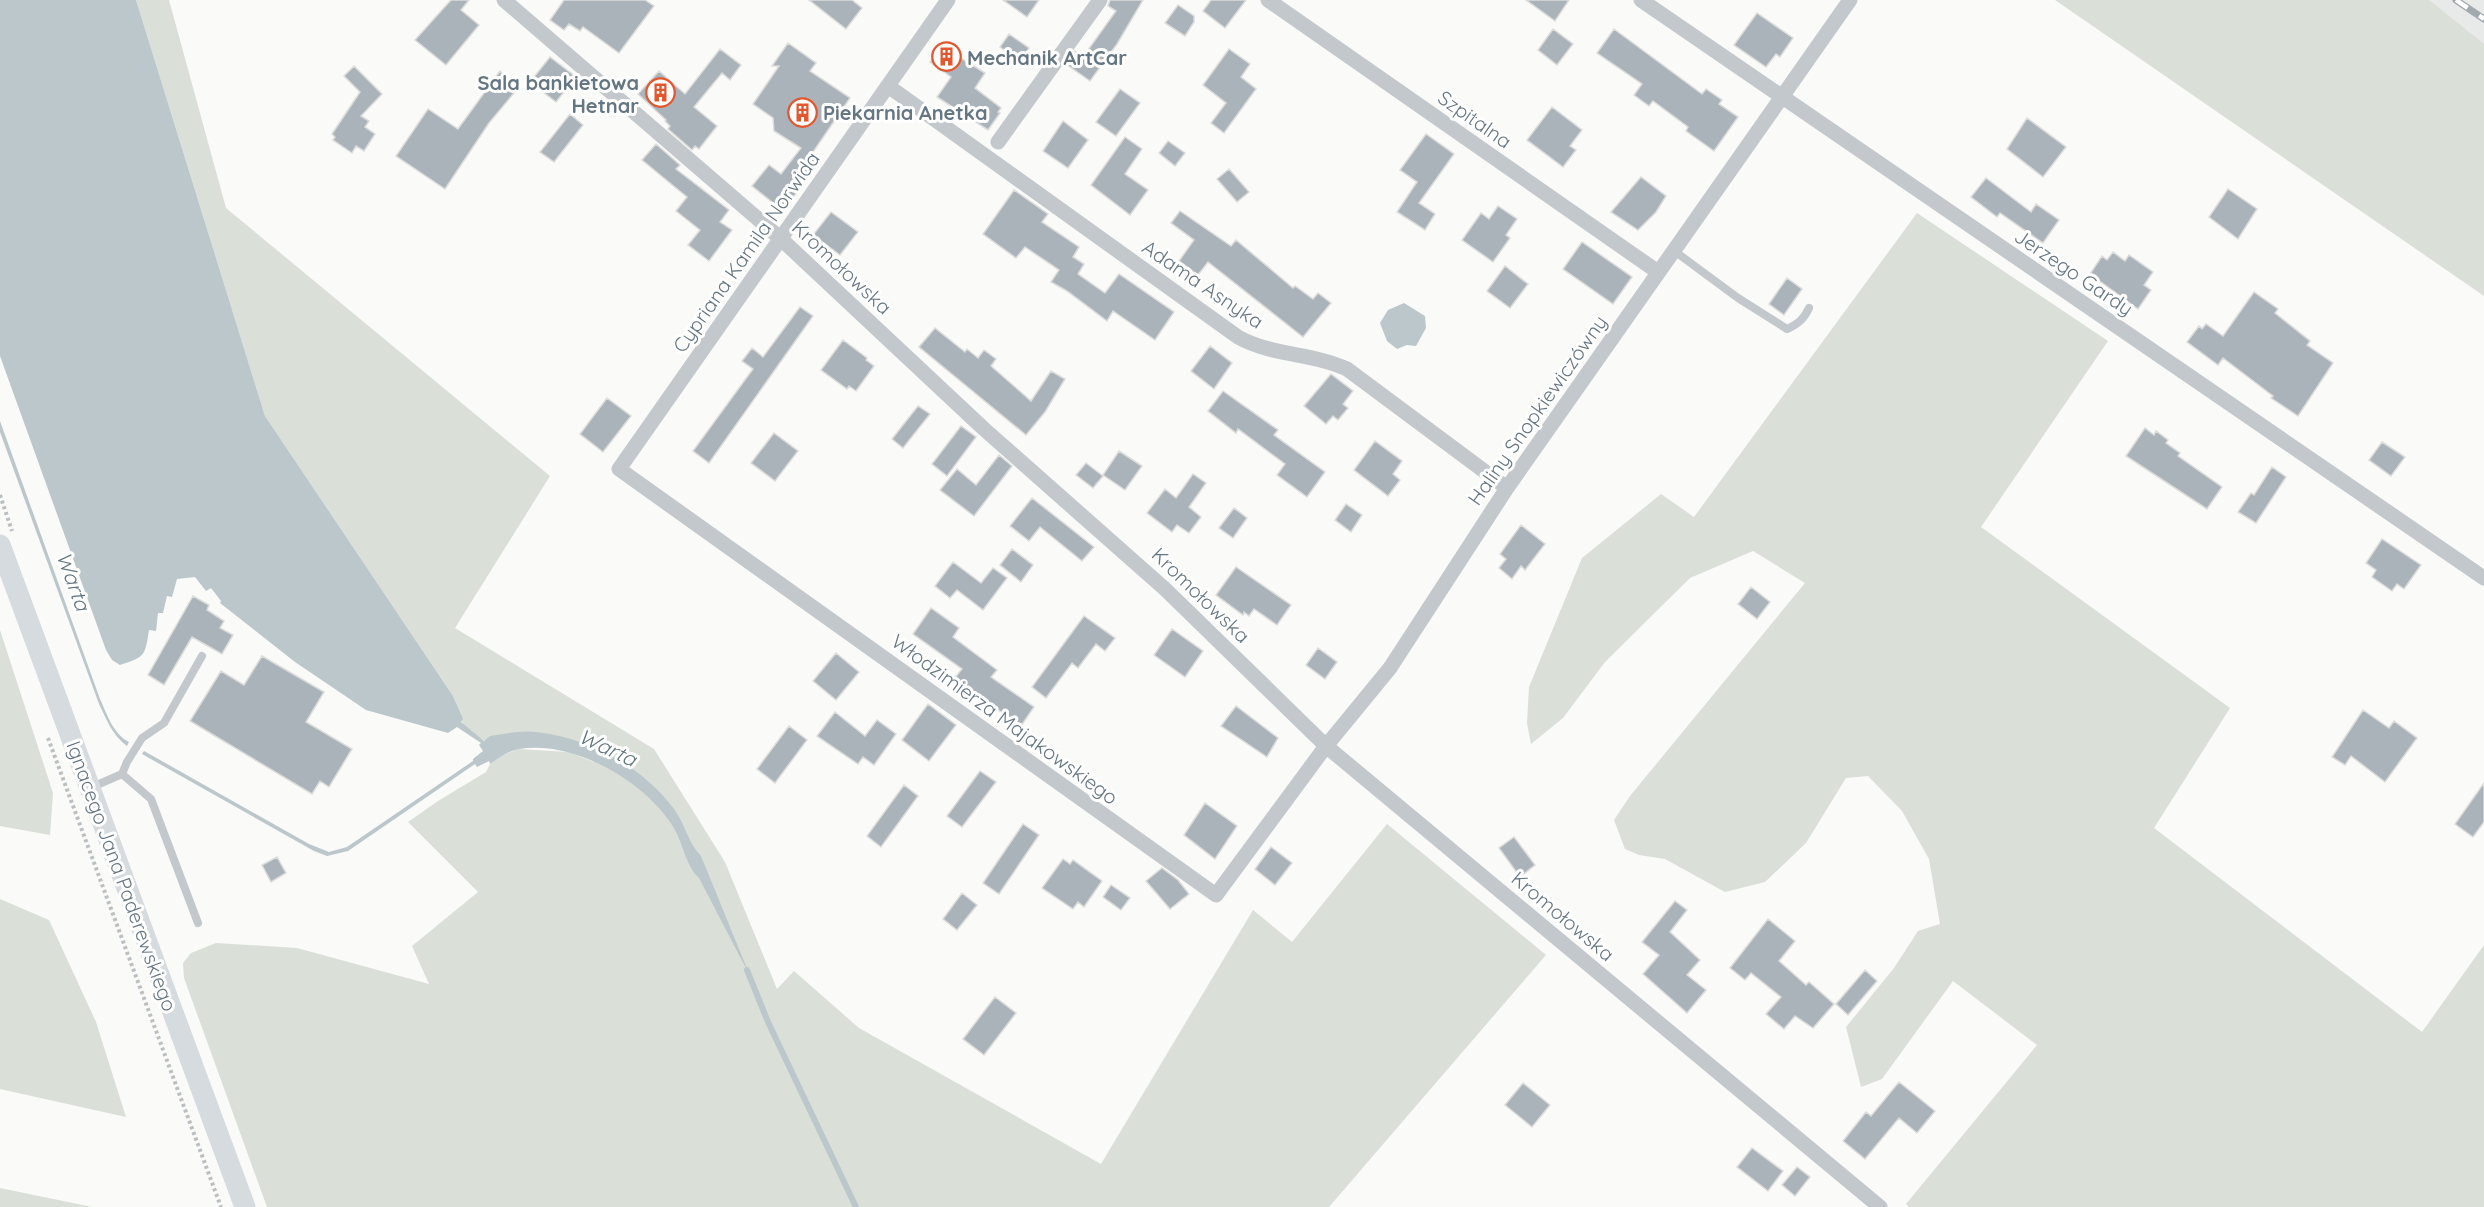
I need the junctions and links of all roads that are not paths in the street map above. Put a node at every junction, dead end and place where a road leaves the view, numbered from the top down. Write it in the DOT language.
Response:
graph roads {
  1 [pos="504,0"];
  2 [pos="948,0"];
  3 [pos="1100,0"];
  4 [pos="1268,0"];
  5 [pos="1641,0"];
  6 [pos="1850,0"];
  7 [pos="888,86"];
  8 [pos="1782,97"];
  9 [pos="998,142"];
  10 [pos="780,238"];
  11 [pos="1673,250"];
  12 [pos="1658,272"];
  13 [pos="1809,308"];
  14 [pos="619,469"];
  15 [pos="1507,488"];
  16 [pos="0,545"];
  17 [pos="2484,578"];
  18 [pos="202,656"];
  19 [pos="1326,746"];
  20 [pos="122,774"];
  21 [pos="89,788"];
  22 [pos="198,923"];
  23 [pos="245,1207"];
  24 [pos="1881,1207"];
  1 -- 10 [label="street, Kromołowska"];
  2 -- 7 [label="street, Cypriana Kamila Norwida"];
  3 -- 9 [label="street"];
  4 -- 12 [label="street, Szpitalna"];
  5 -- 8 [label="street, Jerzego Gardy"];
  6 -- 8 [label="street, Haliny Snopkiewiczówny"];
  7 -- 10 [label="street, Cypriana Kamila Norwida"];
  7 -- 15 [label="street, Adama Asnyka"];
  8 -- 11 [label="street, Haliny Snopkiewiczówny"];
  8 -- 17 [label="street, Jerzego Gardy"];
  10 -- 14 [label="street, Cypriana Kamila Norwida"];
  10 -- 19 [label="street, Kromołowska"];
  11 -- 12 [label="street, Haliny Snopkiewiczówny"];
  11 -- 13 [label="lane"];
  12 -- 15 [label="street, Haliny Snopkiewiczówny"];
  14 -- 19 [label="street, Włodzimierza Majakowskiego"];
  15 -- 19 [label="street, Haliny Snopkiewiczówny"];
  16 -- 21 [label="main road, Ignacego Jana Paderewskiego"];
  18 -- 20 [label="lane"];
  19 -- 24 [label="street, Kromołowska"];
  20 -- 21 [label="lane"];
  20 -- 22 [label="lane"];
  21 -- 23 [label="main road, Ignacego Jana Paderewskiego"];
}
